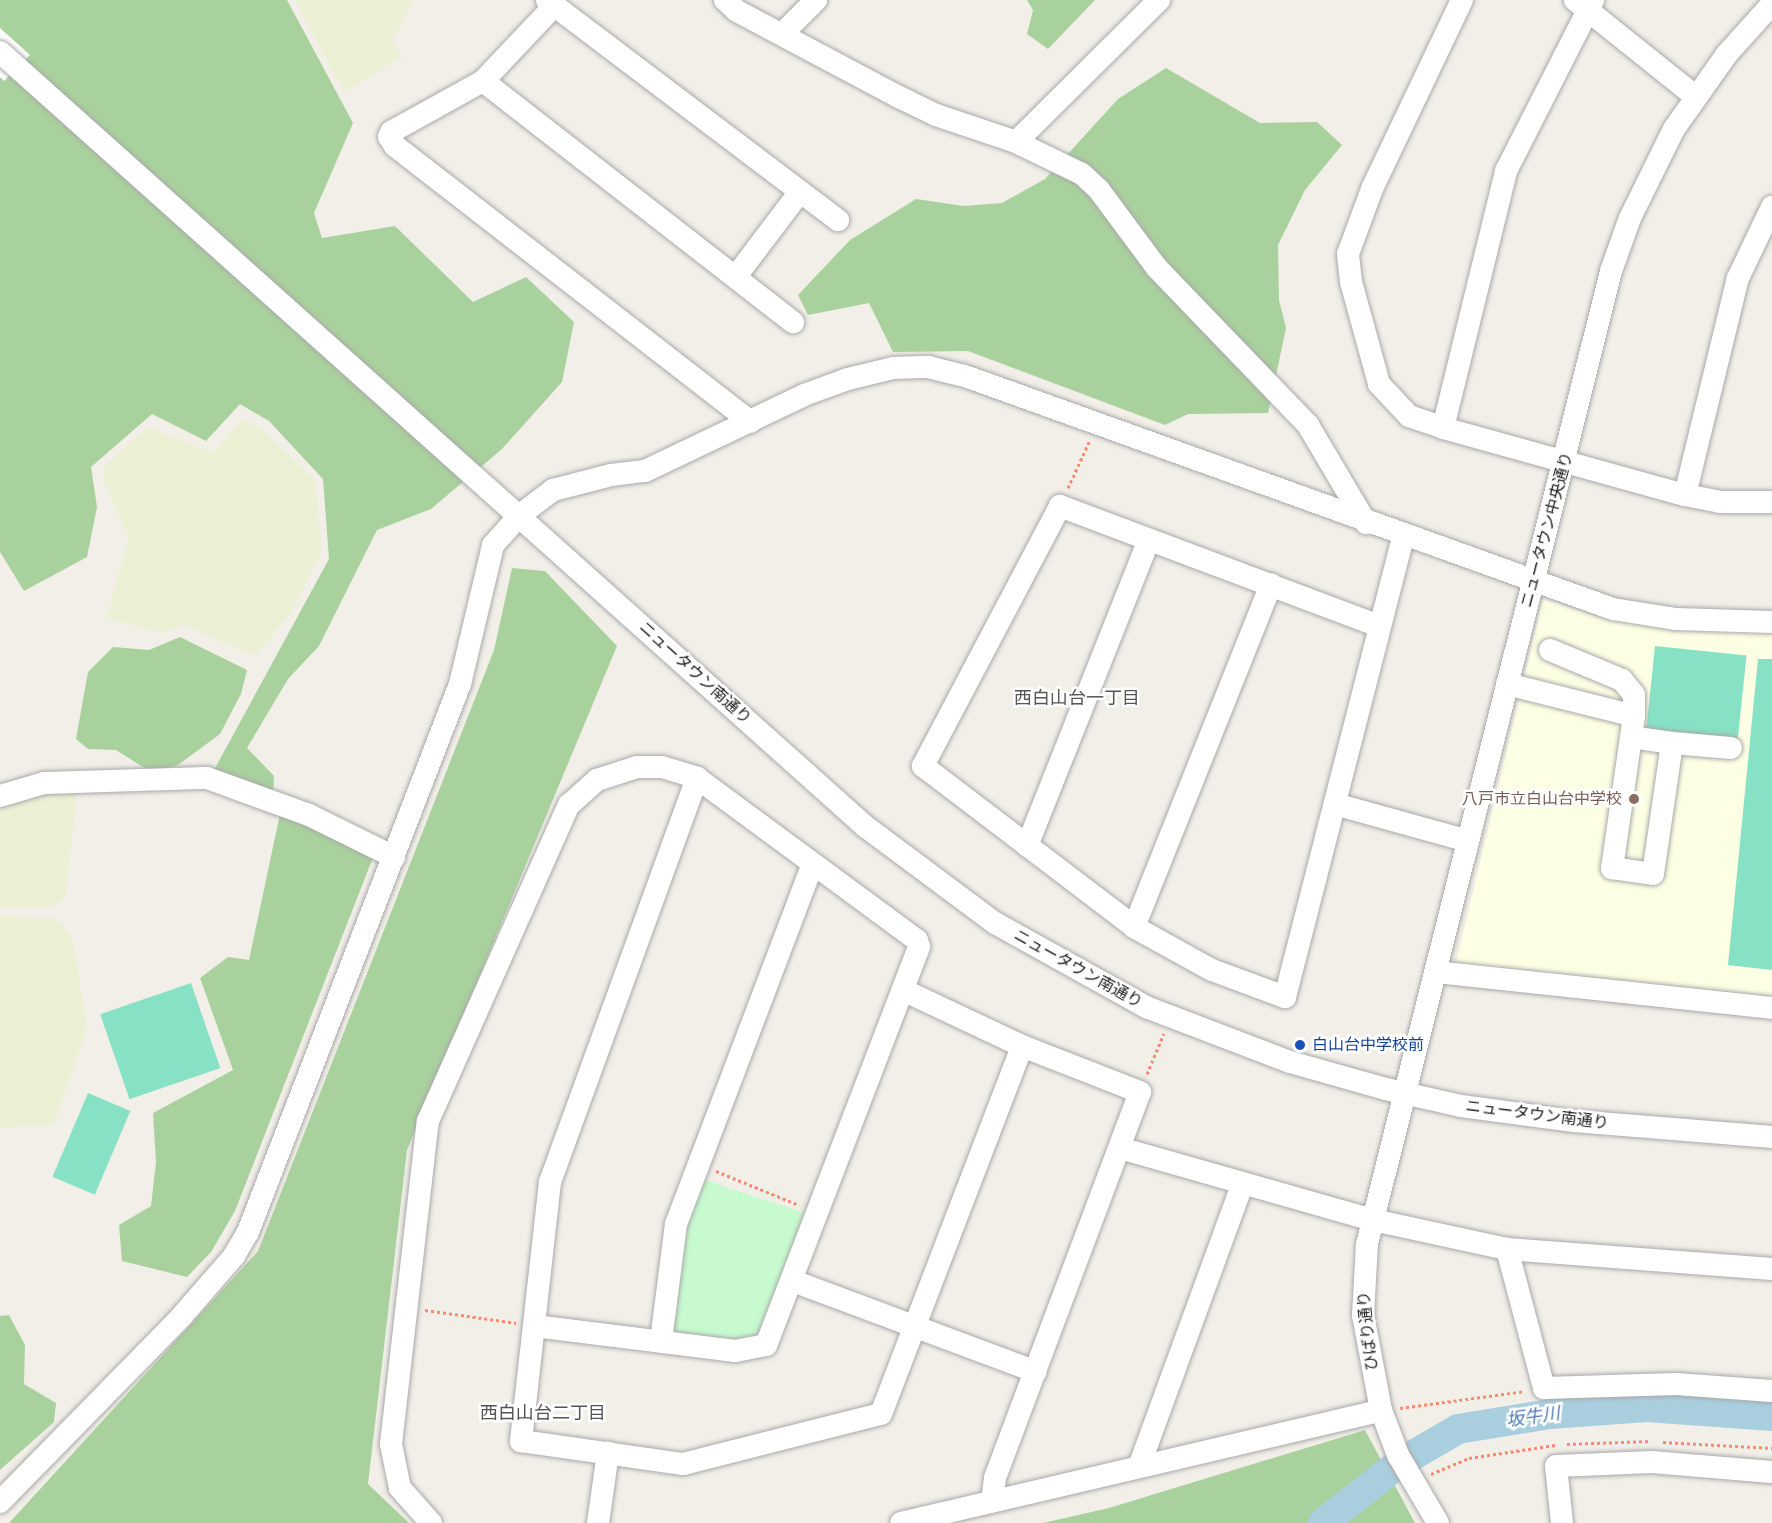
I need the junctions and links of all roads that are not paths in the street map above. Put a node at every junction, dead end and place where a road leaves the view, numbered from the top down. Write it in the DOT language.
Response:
graph roads {
  1 [pos="725,0"];
  2 [pos="816,0"];
  3 [pos="1159,0"];
  4 [pos="1462,0"];
  5 [pos="550,3"];
  6 [pos="1585,3"];
  7 [pos="1772,4"];
  8 [pos="783,33"];
  9 [pos="8,59"];
  10 [pos="483,81"];
  11 [pos="1695,96"];
  12 [pos="1016,142"];
  13 [pos="799,193"];
  14 [pos="1772,207"];
  15 [pos="838,220"];
  16 [pos="737,275"];
  17 [pos="793,322"];
  18 [pos="751,422"];
  19 [pos="1443,428"];
  20 [pos="1564,464"];
  21 [pos="1685,495"];
  22 [pos="1772,502"];
  23 [pos="520,515"];
  24 [pos="1366,523"];
  25 [pos="1403,536"];
  26 [pos="1149,540"];
  27 [pos="1533,582"];
  28 [pos="1271,584"];
  29 [pos="1772,622"];
  30 [pos="1379,626"];
  31 [pos="1550,650"];
  32 [pos="1507,684"];
  33 [pos="1632,726"];
  34 [pos="1672,743"];
  35 [pos="1731,748"];
  36 [pos="696,778"];
  37 [pos="0,796"];
  38 [pos="1335,804"];
  39 [pos="1468,841"];
  40 [pos="1027,846"];
  41 [pos="394,857"];
  42 [pos="812,866"];
  43 [pos="1134,927"];
  44 [pos="1436,972"];
  45 [pos="903,990"];
  46 [pos="1772,1008"];
  47 [pos="1022,1046"];
  48 [pos="1405,1094"];
  49 [pos="1772,1137"];
  50 [pos="1120,1148"];
  51 [pos="1242,1185"];
  52 [pos="1373,1220"];
  53 [pos="1507,1249"];
  54 [pos="1772,1269"];
  55 [pos="793,1281"];
  56 [pos="535,1326"];
  57 [pos="914,1327"];
  58 [pos="661,1341"];
  59 [pos="1036,1372"];
  60 [pos="1772,1391"];
  61 [pos="1387,1416"];
  62 [pos="608,1453"];
  63 [pos="1140,1464"];
  64 [pos="1772,1472"];
  65 [pos="992,1501"];
  66 [pos="0,1502"];
  67 [pos="431,1523"];
  68 [pos="598,1523"];
  69 [pos="901,1523"];
  70 [pos="1438,1523"];
  71 [pos="1562,1523"];
  1 -- 8 [label="street"];
  2 -- 8 [label="street"];
  3 -- 12 [label="street"];
  4 -- 19 [label="street"];
  5 -- 10 [label="street"];
  5 -- 13 [label="street"];
  6 -- 11 [label="street"];
  6 -- 19 [label="street"];
  7 -- 11 [label="street, ニュータウン中央通り"];
  8 -- 12 [label="street"];
  9 -- 23 [label="street, ニュータウン南通り"];
  10 -- 16 [label="street"];
  10 -- 18 [label="street"];
  11 -- 20 [label="street, ニュータウン中央通り"];
  12 -- 24 [label="street"];
  13 -- 15 [label="street"];
  13 -- 16 [label="street"];
  14 -- 21 [label="street"];
  16 -- 17 [label="street"];
  18 -- 23 [label="street"];
  18 -- 24 [label="street"];
  19 -- 20 [label="street"];
  20 -- 21 [label="street"];
  20 -- 27 [label="street, ニュータウン中央通り"];
  21 -- 22 [label="street"];
  23 -- 41 [label="street"];
  23 -- 48 [label="street, ニュータウン南通り"];
  24 -- 25 [label="street"];
  25 -- 27 [label="street"];
  25 -- 30 [label="street"];
  26 -- 28 [label="street"];
  26 -- 40 [label="street"];
  26 -- 40 [label="street"];
  27 -- 29 [label="street"];
  27 -- 32 [label="street, ニュータウン中央通り"];
  28 -- 30 [label="street"];
  28 -- 43 [label="street"];
  30 -- 38 [label="street"];
  31 -- 33 [label="street"];
  32 -- 33 [label="street"];
  32 -- 39 [label="street, ニュータウン中央通り"];
  33 -- 34 [label="street"];
  33 -- 34 [label="street"];
  34 -- 35 [label="street"];
  36 -- 42 [label="street"];
  36 -- 56 [label="street"];
  36 -- 67 [label="street"];
  37 -- 41 [label="street"];
  38 -- 39 [label="street"];
  38 -- 43 [label="street"];
  39 -- 44 [label="street, ニュータウン中央通り"];
  40 -- 43 [label="street"];
  41 -- 66 [label="street"];
  42 -- 45 [label="street"];
  42 -- 58 [label="street"];
  44 -- 46 [label="street"];
  44 -- 48 [label="street, ニュータウン中央通り"];
  45 -- 47 [label="street"];
  45 -- 55 [label="street"];
  47 -- 50 [label="street"];
  47 -- 57 [label="street"];
  48 -- 49 [label="street, ニュータウン南通り"];
  48 -- 52 [label="street, ひばり通り"];
  50 -- 51 [label="street"];
  50 -- 59 [label="street"];
  51 -- 52 [label="street"];
  51 -- 63 [label="street"];
  52 -- 53 [label="street"];
  52 -- 61 [label="street, ひばり通り"];
  53 -- 54 [label="street"];
  53 -- 60 [label="street"];
  55 -- 57 [label="street"];
  55 -- 58 [label="street"];
  56 -- 58 [label="street"];
  56 -- 62 [label="street"];
  57 -- 59 [label="street"];
  57 -- 62 [label="street"];
  59 -- 65 [label="street"];
  61 -- 63 [label="street"];
  61 -- 70 [label="street, ひばり通り"];
  62 -- 68 [label="street"];
  63 -- 65 [label="street"];
  64 -- 71 [label="street"];
  65 -- 69 [label="street"];
}
